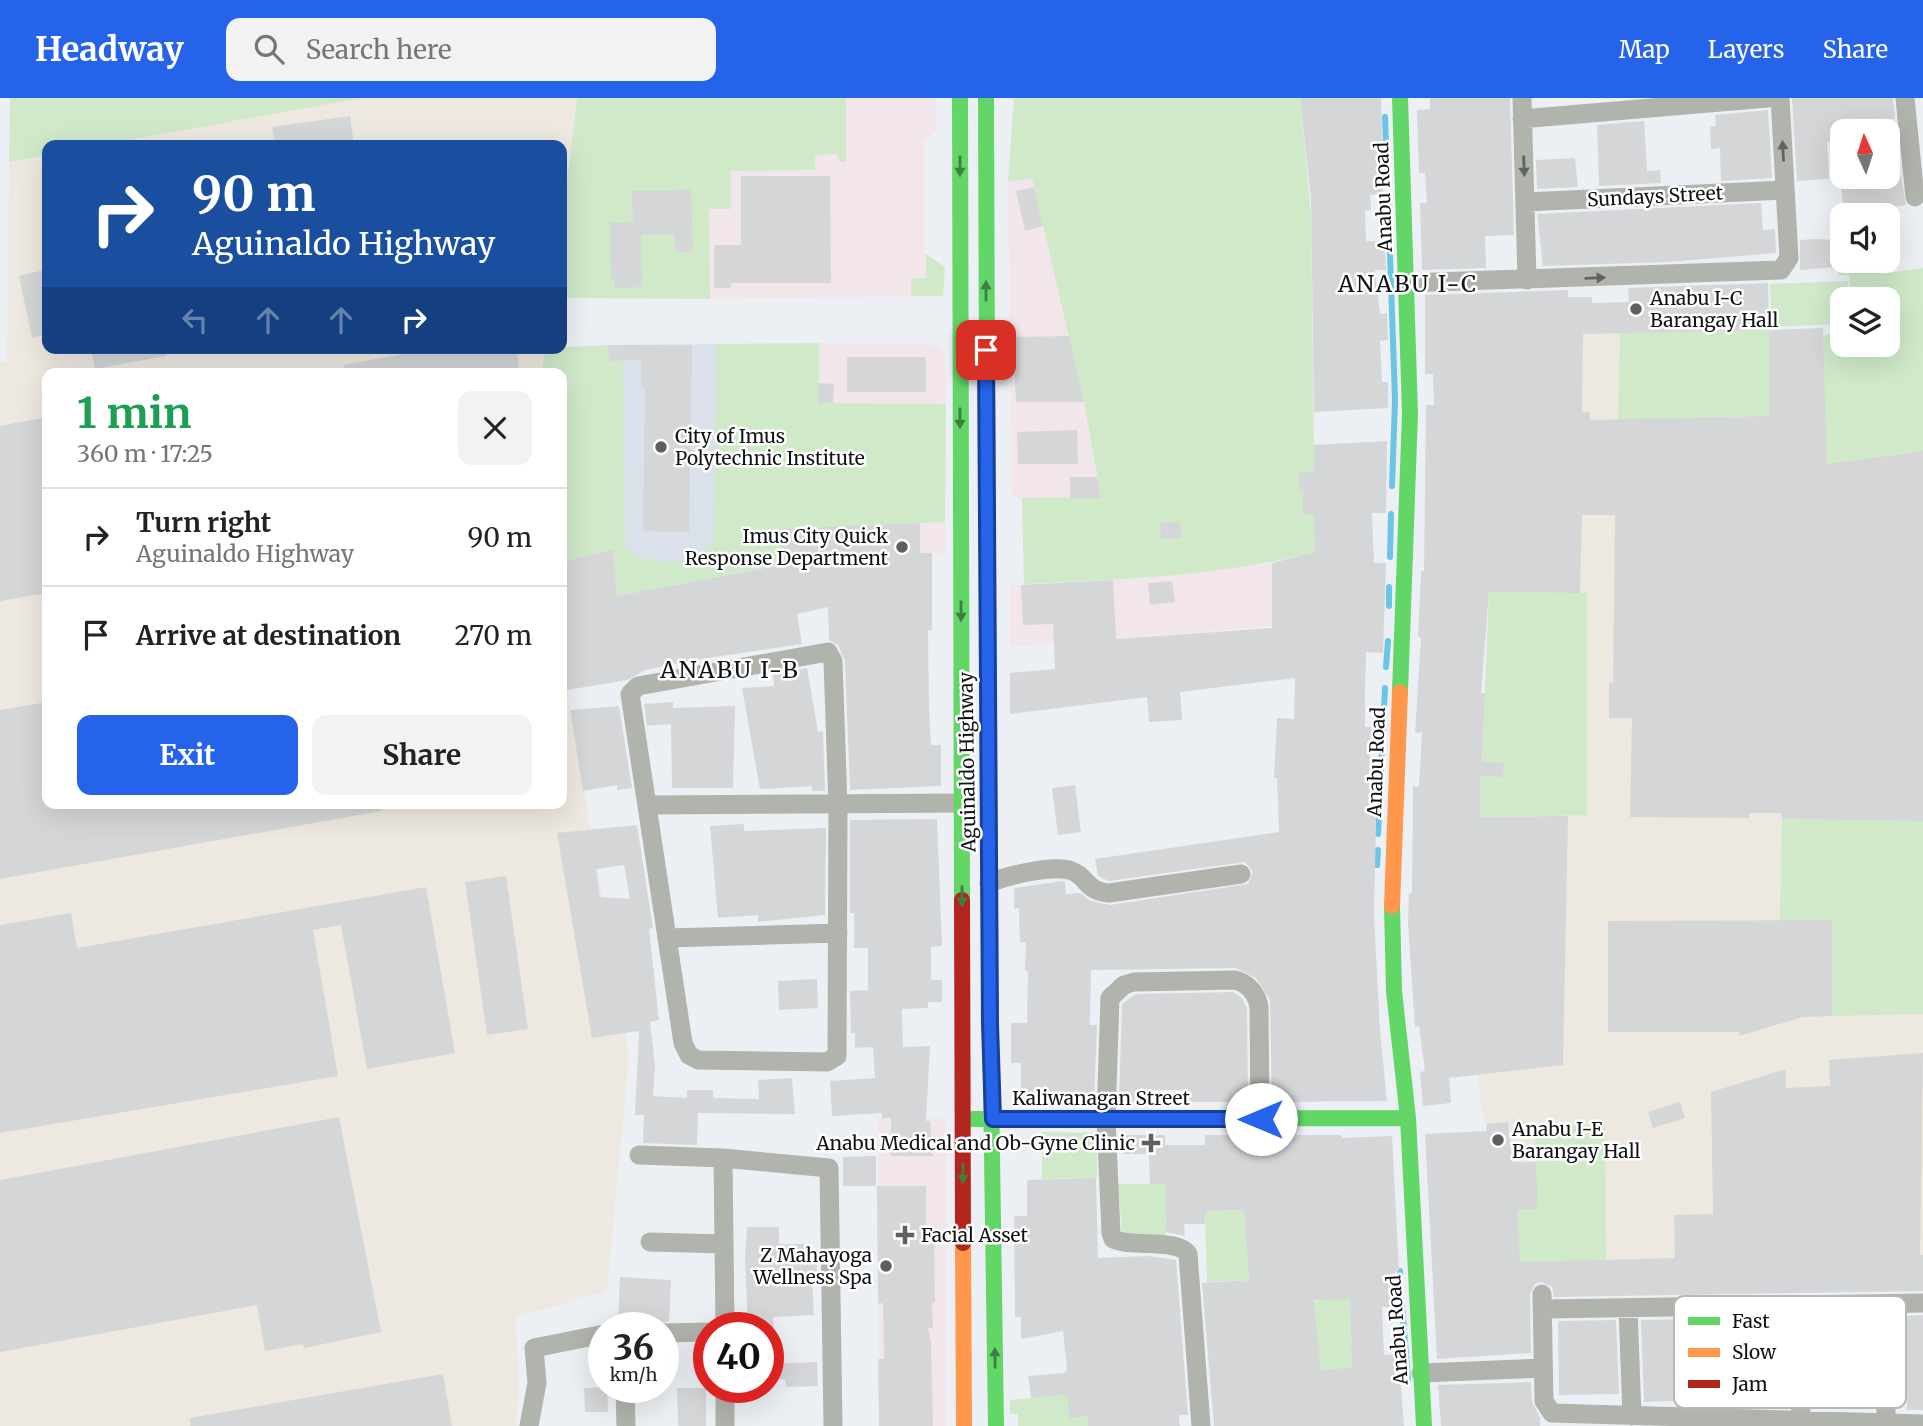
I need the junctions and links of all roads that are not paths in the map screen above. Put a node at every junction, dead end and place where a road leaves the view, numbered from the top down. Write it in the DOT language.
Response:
graph roads {
  1 [pos="960,98"];
  2 [pos="986,98"];
  3 [pos="1400,98"];
  4 [pos="1522,98"];
  5 [pos="1768,98"];
  6 [pos="1780,98"];
  7 [pos="1906,98"];
  8 [pos="1522,120"];
  9 [pos="1785,190"];
  10 [pos="1915,197"];
  11 [pos="1525,202"];
  12 [pos="1527,280"];
  13 [pos="1407,283"];
  14 [pos="961,642"];
  15 [pos="987,642"];
  16 [pos="989,803"];
  17 [pos="962,804"];
  18 [pos="647,805"];
  19 [pos="838,806"];
  20 [pos="1241,874"];
  21 [pos="989,883"];
  22 [pos="838,933"];
  23 [pos="667,938"];
  24 [pos="962,1024"];
  25 [pos="990,1024"];
  26 [pos="1408,1118"];
  27 [pos="963,1119"];
  28 [pos="993,1119"];
  29 [pos="1106,1119"];
  30 [pos="1261,1119"];
  31 [pos="639,1156"];
  32 [pos="723,1158"];
  33 [pos="649,1242"];
  34 [pos="723,1244"];
  35 [pos="1674,1307"];
  36 [pos="1628,1308"];
  37 [pos="725,1312"];
  38 [pos="588,1337"];
  39 [pos="1543,1368"];
  40 [pos="1421,1373"];
  41 [pos="625,1403"];
  42 [pos="725,1403"];
  43 [pos="1717,1408"];
  44 [pos="1801,1408"];
  45 [pos="1886,1408"];
  46 [pos="1632,1416"];
  47 [pos="1717,1418"];
  48 [pos="1801,1420"];
  49 [pos="1886,1422"];
  50 [pos="1923,1424"];
  51 [pos="529,1426"];
  52 [pos="626,1426"];
  53 [pos="725,1426"];
  54 [pos="833,1426"];
  55 [pos="964,1426"];
  56 [pos="996,1426"];
  57 [pos="1201,1426"];
  58 [pos="1424,1426"];
  1 -- 14 [label="main road, Aguinaldo Highway, one-way"];
  15 -- 2 [label="main road, Aguinaldo Highway, one-way"];
  3 -- 13 [label="main road, Anabu Road"];
  4 -- 8 [label="street"];
  5 -- 8 [label="street"];
  9 -- 6 [label="street, one-way"];
  7 -- 10 [label="street"];
  8 -- 11 [label="street, one-way"];
  9 -- 11 [label="street, Sundays Street"];
  12 -- 9 [label="street, one-way"];
  11 -- 12 [label="street"];
  12 -- 13 [label="street"];
  13 -- 26 [label="main road, Anabu Road"];
  14 -- 15 [label="main road"];
  14 -- 17 [label="main road, Aguinaldo Highway"];
  15 -- 16 [label="main road, Aguinaldo Highway"];
  16 -- 17 [label="street"];
  16 -- 21 [label="main road, Aguinaldo Highway"];
  17 -- 19 [label="street"];
  17 -- 24 [label="main road, Aguinaldo Highway, one-way"];
  18 -- 19 [label="street"];
  18 -- 19 [label="street"];
  18 -- 23 [label="street"];
  19 -- 22 [label="street"];
  20 -- 21 [label="street"];
  21 -- 25 [label="main road, Aguinaldo Highway"];
  22 -- 23 [label="street"];
  22 -- 23 [label="street"];
  24 -- 25 [label="main road"];
  24 -- 27 [label="main road, Aguinaldo Highway"];
  25 -- 28 [label="main road, Aguinaldo Highway"];
  26 -- 30 [label="main road, Kaliwanagan Street"];
  26 -- 40 [label="main road, Anabu Road"];
  27 -- 28 [label="main road, Kaliwanagan Street"];
  27 -- 55 [label="main road, Aguinaldo Highway, one-way"];
  28 -- 29 [label="main road, Kaliwanagan Street"];
  56 -- 28 [label="main road, Aguinaldo Highway, one-way"];
  29 -- 30 [label="main road, Kaliwanagan Street"];
  29 -- 30 [label="street"];
  29 -- 57 [label="street"];
  31 -- 32 [label="street"];
  32 -- 34 [label="street"];
  32 -- 54 [label="street"];
  33 -- 34 [label="street"];
  34 -- 37 [label="street"];
  35 -- 36 [label="street"];
  36 -- 39 [label="street"];
  36 -- 46 [label="street"];
  38 -- 51 [label="street"];
  39 -- 40 [label="street"];
  39 -- 46 [label="street"];
  40 -- 58 [label="main road, Anabu Road"];
  41 -- 52 [label="street"];
  42 -- 53 [label="street"];
  43 -- 47 [label="street"];
  44 -- 48 [label="street"];
  45 -- 49 [label="street"];
  46 -- 47 [label="street"];
  47 -- 48 [label="street"];
  48 -- 49 [label="street"];
  49 -- 50 [label="street"];
}
